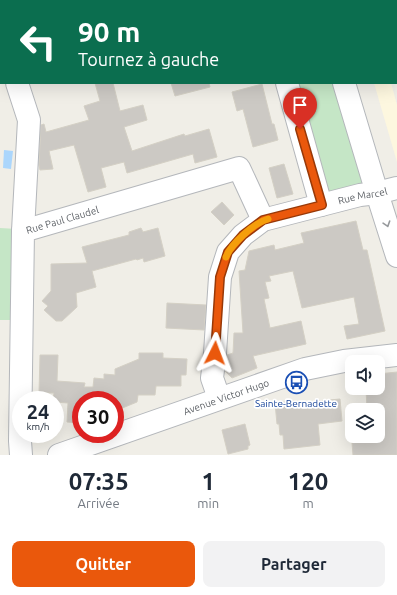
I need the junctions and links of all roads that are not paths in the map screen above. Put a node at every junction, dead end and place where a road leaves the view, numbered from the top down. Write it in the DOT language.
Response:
graph roads {
  1 [pos="17,84"];
  2 [pos="287,84"];
  3 [pos="344,84"];
  4 [pos="387,190"];
  5 [pos="322,205"];
  6 [pos="263,220"];
  7 [pos="23,231"];
  8 [pos="397,256"];
  9 [pos="397,355"];
  10 [pos="219,398"];
  11 [pos="21,455"];
  12 [pos="59,455"];
  1 -- 7 [label="street"];
  2 -- 5 [label="street"];
  3 -- 4 [label="street"];
  4 -- 5 [label="street, Rue Marcel"];
  4 -- 8 [label="street, one-way"];
  5 -- 6 [label="street, Rue Marcel"];
  6 -- 7 [label="street, Rue Paul Claudel"];
  6 -- 10 [label="street, Rue Marcel"];
  7 -- 11 [label="street, Rue Paul Claudel"];
  9 -- 10 [label="street, Avenue Victor Hugo"];
  10 -- 12 [label="street, Avenue Victor Hugo"];
}
